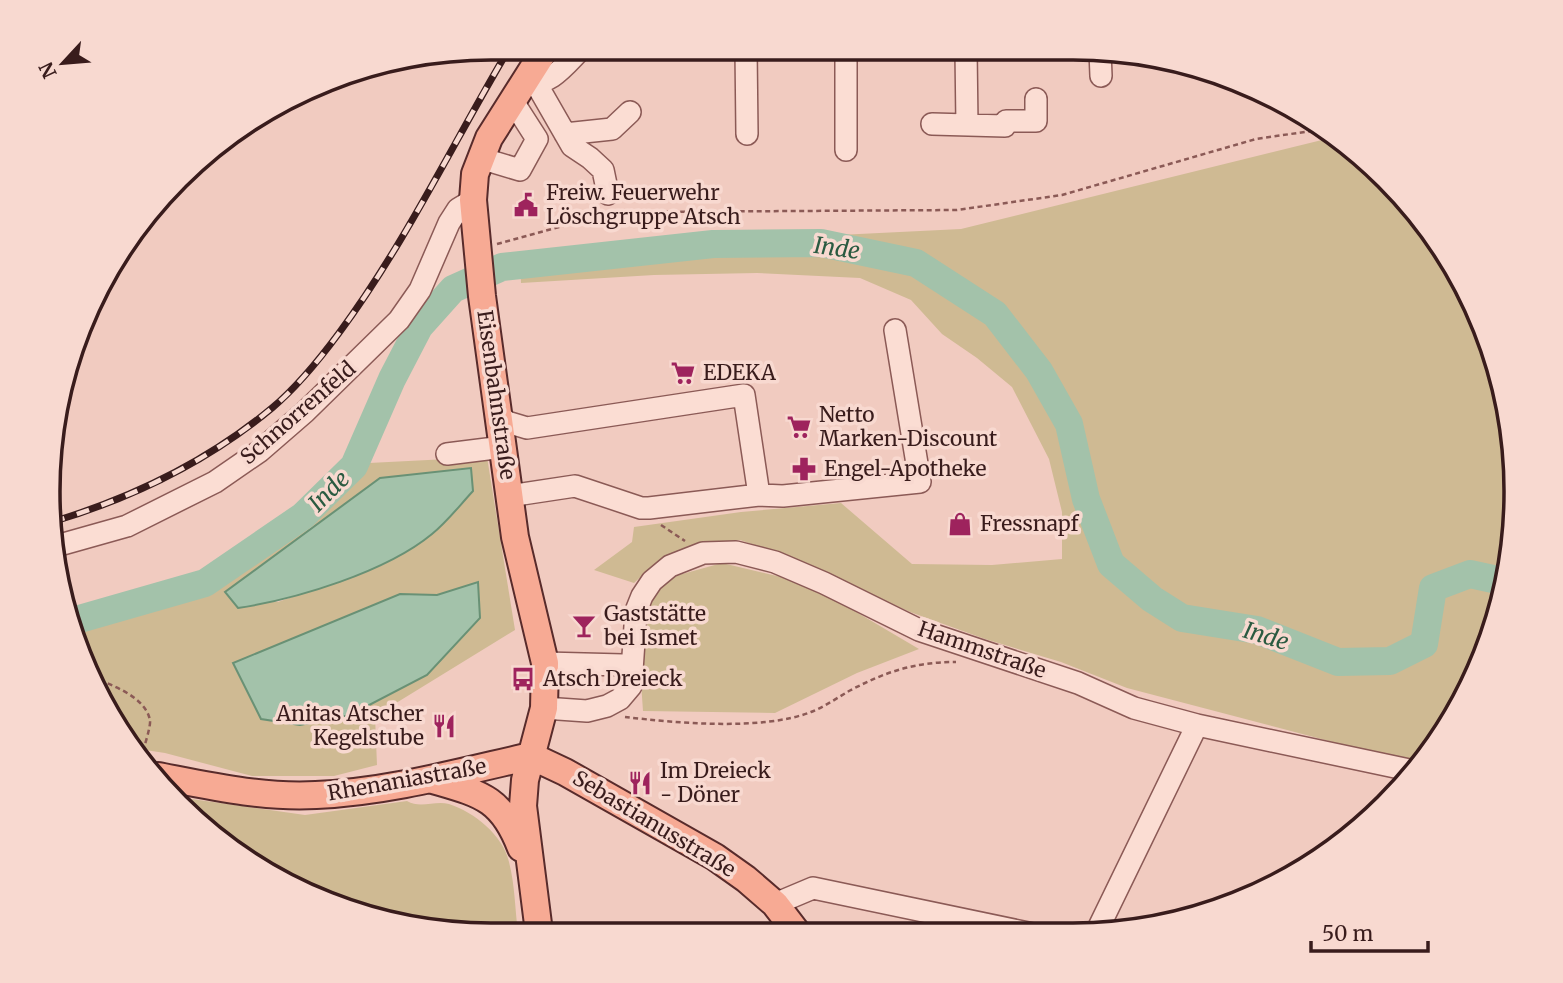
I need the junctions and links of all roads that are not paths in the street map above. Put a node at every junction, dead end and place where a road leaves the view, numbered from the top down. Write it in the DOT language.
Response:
graph roads {
  1 [pos="540,60"];
  2 [pos="570,60"];
  3 [pos="746,60"];
  4 [pos="846,60"];
  5 [pos="966,60"];
  6 [pos="1100,60"];
  7 [pos="1101,76"];
  8 [pos="524,90"];
  9 [pos="1036,99"];
  10 [pos="631,112"];
  11 [pos="932,124"];
  12 [pos="967,125"];
  13 [pos="565,134"];
  14 [pos="747,134"];
  15 [pos="846,150"];
  16 [pos="480,158"];
  17 [pos="608,194"];
  18 [pos="473,200"];
  19 [pos="895,330"];
  20 [pos="499,415"];
  21 [pos="503,447"];
  22 [pos="447,454"];
  23 [pos="759,495"];
  24 [pos="509,496"];
  25 [pos="63,544"];
  26 [pos="545,663"];
  27 [pos="633,670"];
  28 [pos="544,708"];
  29 [pos="1196,724"];
  30 [pos="530,756"];
  31 [pos="1402,769"];
  32 [pos="169,778"];
  33 [pos="428,779"];
  34 [pos="532,876"];
  35 [pos="775,904"];
  36 [pos="538,923"];
  37 [pos="790,923"];
  38 [pos="980,923"];
  39 [pos="1101,923"];
  1 -- 8 [label="main road, Eisenbahnstraße"];
  2 -- 8 [label="street"];
  3 -- 14 [label="street"];
  4 -- 15 [label="street"];
  5 -- 12 [label="street"];
  6 -- 7 [label="street"];
  8 -- 13 [label="street"];
  8 -- 16 [label="main road, Eisenbahnstraße"];
  8 -- 16 [label="street"];
  9 -- 12 [label="street"];
  10 -- 13 [label="street"];
  11 -- 12 [label="street"];
  13 -- 17 [label="street"];
  16 -- 18 [label="main road, Eisenbahnstraße"];
  18 -- 20 [label="main road, Eisenbahnstraße"];
  18 -- 25 [label="street, Schnorrenfeld"];
  19 -- 23 [label="street"];
  20 -- 21 [label="main road, Eisenbahnstraße"];
  20 -- 23 [label="street"];
  21 -- 22 [label="street"];
  21 -- 24 [label="main road, Eisenbahnstraße"];
  23 -- 24 [label="street"];
  24 -- 26 [label="main road, Eisenbahnstraße"];
  26 -- 27 [label="street"];
  26 -- 28 [label="main road, Eisenbahnstraße"];
  27 -- 28 [label="street"];
  27 -- 29 [label="street, Hammstraße"];
  28 -- 30 [label="main road, Eisenbahnstraße"];
  29 -- 31 [label="street, Hammstraße"];
  29 -- 39 [label="street"];
  30 -- 33 [label="main road, Rhenaniastraße"];
  30 -- 34 [label="main road, Eisenbahnstraße"];
  30 -- 35 [label="main road, Sebastianusstraße"];
  32 -- 33 [label="main road, Rhenaniastraße"];
  33 -- 34 [label="main road"];
  34 -- 36 [label="main road"];
  35 -- 37 [label="main road, Sebastianusstraße"];
  35 -- 38 [label="street"];
}
